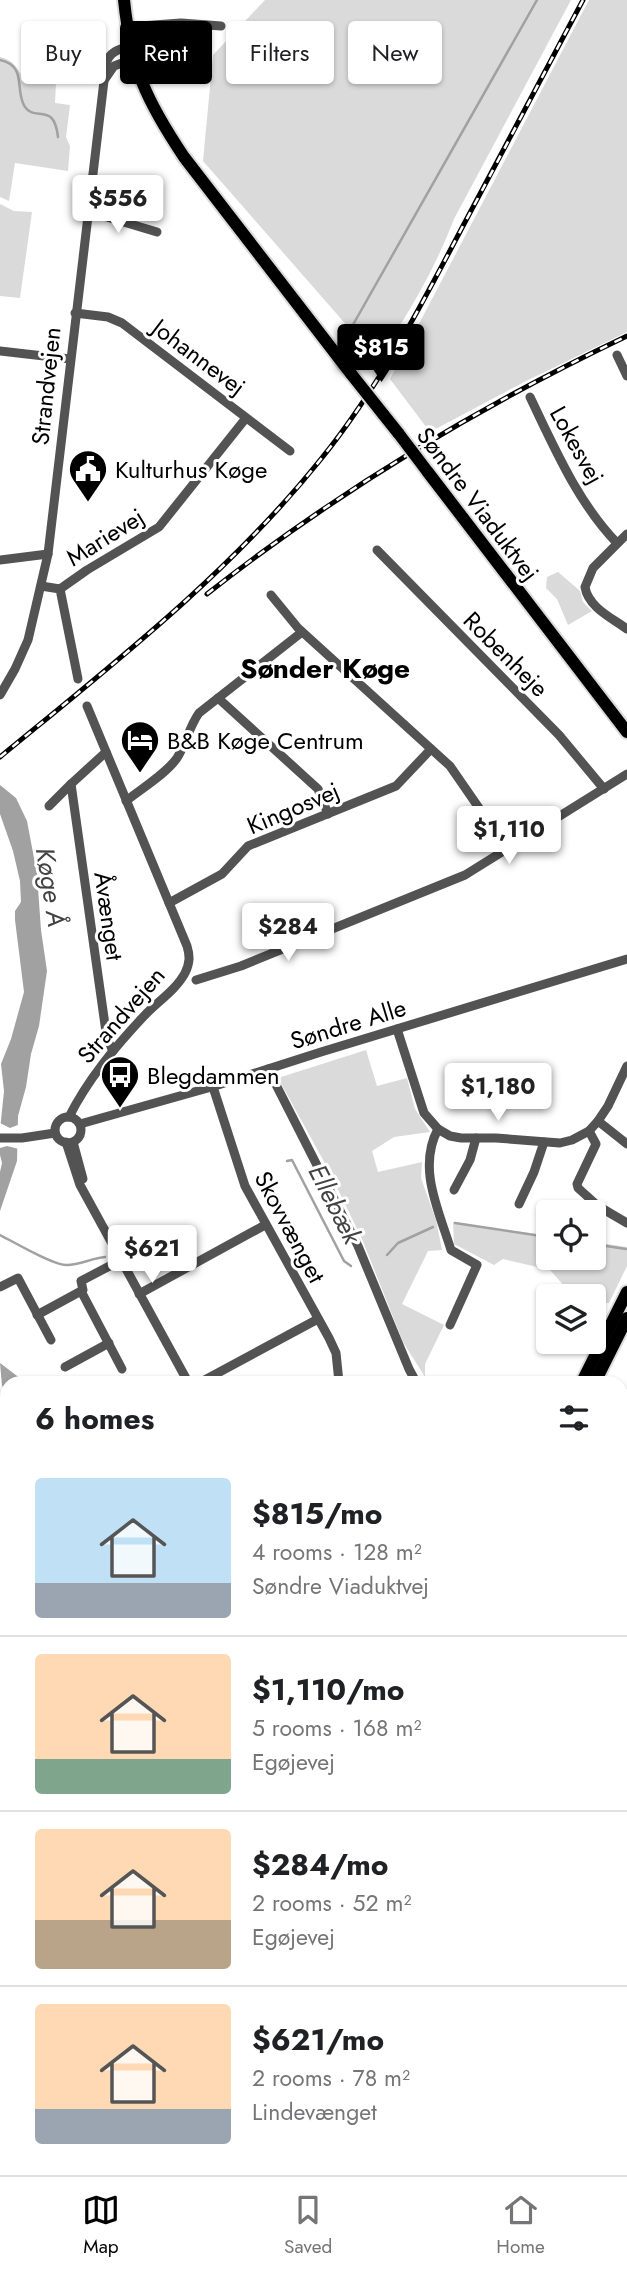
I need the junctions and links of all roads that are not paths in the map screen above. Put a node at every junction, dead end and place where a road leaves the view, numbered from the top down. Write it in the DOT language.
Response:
graph roads {
  1 [pos="124,0"];
  2 [pos="126,21"];
  3 [pos="212,25"];
  4 [pos="221,26"];
  5 [pos="120,49"];
  6 [pos="120,64"];
  7 [pos="106,66"];
  8 [pos="106,78"];
  9 [pos="104,84"];
  10 [pos="143,84"];
  11 [pos="88,211"];
  12 [pos="157,232"];
  13 [pos="75,313"];
  14 [pos="0,351"];
  15 [pos="617,355"];
  16 [pos="70,359"];
  17 [pos="627,376"];
  18 [pos="530,397"];
  19 [pos="246,418"];
  20 [pos="290,451"];
  21 [pos="627,534"];
  22 [pos="617,543"];
  23 [pos="377,550"];
  24 [pos="48,554"];
  25 [pos="0,560"];
  26 [pos="41,586"];
  27 [pos="60,589"];
  28 [pos="271,595"];
  29 [pos="627,629"];
  30 [pos="302,632"];
  31 [pos="0,674"];
  32 [pos="78,679"];
  33 [pos="10,680"];
  34 [pos="0,695"];
  35 [pos="218,698"];
  36 [pos="87,706"];
  37 [pos="627,732"];
  38 [pos="431,749"];
  39 [pos="106,752"];
  40 [pos="627,774"];
  41 [pos="71,784"];
  42 [pos="604,789"];
  43 [pos="127,801"];
  44 [pos="48,806"];
  45 [pos="328,814"];
  46 [pos="508,850"];
  47 [pos="169,903"];
  48 [pos="627,959"];
  49 [pos="196,980"];
  50 [pos="397,1029"];
  51 [pos="113,1051"];
  52 [pos="627,1066"];
  53 [pos="268,1069"];
  54 [pos="213,1087"];
  55 [pos="69,1117"];
  56 [pos="598,1121"];
  57 [pos="80,1124"];
  58 [pos="438,1129"];
  59 [pos="589,1131"];
  60 [pos="55,1133"];
  61 [pos="0,1138"];
  62 [pos="476,1138"];
  63 [pos="69,1142"];
  64 [pos="544,1142"];
  65 [pos="627,1144"];
  66 [pos="454,1190"];
  67 [pos="519,1204"];
  68 [pos="627,1223"];
  69 [pos="265,1225"];
  70 [pos="121,1260"];
  71 [pos="0,1287"];
  72 [pos="81,1291"];
  73 [pos="627,1292"];
  74 [pos="139,1294"];
  75 [pos="37,1315"];
  76 [pos="627,1318"];
  77 [pos="318,1319"];
  78 [pos="450,1325"];
  79 [pos="51,1340"];
  80 [pos="109,1343"];
  81 [pos="65,1367"];
  82 [pos="122,1369"];
  83 [pos="185,1376"];
  84 [pos="212,1376"];
  85 [pos="338,1376"];
  86 [pos="413,1376"];
  87 [pos="585,1376"];
  88 [pos="598,1376"];
  1 -- 2 [label="main road"];
  3 -- 4 [label="street"];
  5 -- 7 [label="street, Strandvejen"];
  6 -- 8 [label="street"];
  9 -- 11 [label="street, Strandvejen"];
  10 -- 37 [label="main road, Søndre Viaduktvej, bridge"];
  11 -- 12 [label="street"];
  11 -- 13 [label="street, Strandvejen"];
  13 -- 16 [label="street, Strandvejen"];
  13 -- 19 [label="street, Johannevej"];
  14 -- 16 [label="street"];
  15 -- 17 [label="street"];
  16 -- 24 [label="street, Strandvejen"];
  18 -- 22 [label="street, Lokesvej"];
  19 -- 20 [label="street, Johannevej"];
  19 -- 27 [label="street, Marievej"];
  21 -- 22 [label="street"];
  22 -- 29 [label="street"];
  23 -- 42 [label="street, Robenheje"];
  24 -- 25 [label="street"];
  24 -- 26 [label="street, Strandvejen"];
  26 -- 27 [label="street"];
  26 -- 33 [label="street, Strandvejen"];
  27 -- 32 [label="street"];
  28 -- 30 [label="street"];
  30 -- 35 [label="street"];
  30 -- 38 [label="street"];
  31 -- 33 [label="street"];
  33 -- 34 [label="street, Strandvejen"];
  35 -- 43 [label="street"];
  35 -- 45 [label="street"];
  36 -- 39 [label="street, Strandvejen"];
  38 -- 45 [label="street, Kingosvej"];
  38 -- 46 [label="street"];
  39 -- 41 [label="street"];
  39 -- 43 [label="street, Strandvejen"];
  40 -- 42 [label="street"];
  41 -- 44 [label="street"];
  41 -- 51 [label="street, Åvænget"];
  42 -- 46 [label="street"];
  43 -- 47 [label="street, Strandvejen"];
  45 -- 47 [label="street, Kingosvej"];
  46 -- 49 [label="street"];
  47 -- 51 [label="street, Strandvejen"];
  48 -- 50 [label="street, Søndre Alle"];
  50 -- 53 [label="street, Søndre Alle"];
  50 -- 58 [label="street"];
  51 -- 55 [label="street, Strandvejen"];
  52 -- 56 [label="street"];
  53 -- 54 [label="street, Søndre Alle"];
  53 -- 86 [label="street"];
  54 -- 57 [label="street, Søndre Alle"];
  54 -- 69 [label="street, Skovvænget"];
  55 -- 57 [label="street"];
  55 -- 60 [label="street"];
  56 -- 59 [label="street"];
  56 -- 65 [label="street"];
  57 -- 63 [label="street"];
  58 -- 62 [label="street"];
  58 -- 78 [label="street"];
  59 -- 64 [label="street"];
  59 -- 68 [label="street"];
  60 -- 61 [label="street"];
  60 -- 63 [label="street"];
  62 -- 64 [label="street"];
  62 -- 66 [label="street"];
  63 -- 70 [label="street"];
  64 -- 67 [label="street"];
  69 -- 74 [label="street"];
  69 -- 77 [label="street, Skovvænget"];
  70 -- 72 [label="street"];
  70 -- 74 [label="street"];
  71 -- 75 [label="street"];
  72 -- 75 [label="street"];
  72 -- 80 [label="street"];
  73 -- 87 [label="main road"];
  74 -- 83 [label="street"];
  75 -- 79 [label="street"];
  76 -- 88 [label="main road"];
  77 -- 84 [label="street"];
  77 -- 85 [label="street, Skovvænget"];
  80 -- 81 [label="street"];
  80 -- 82 [label="street"];
}
